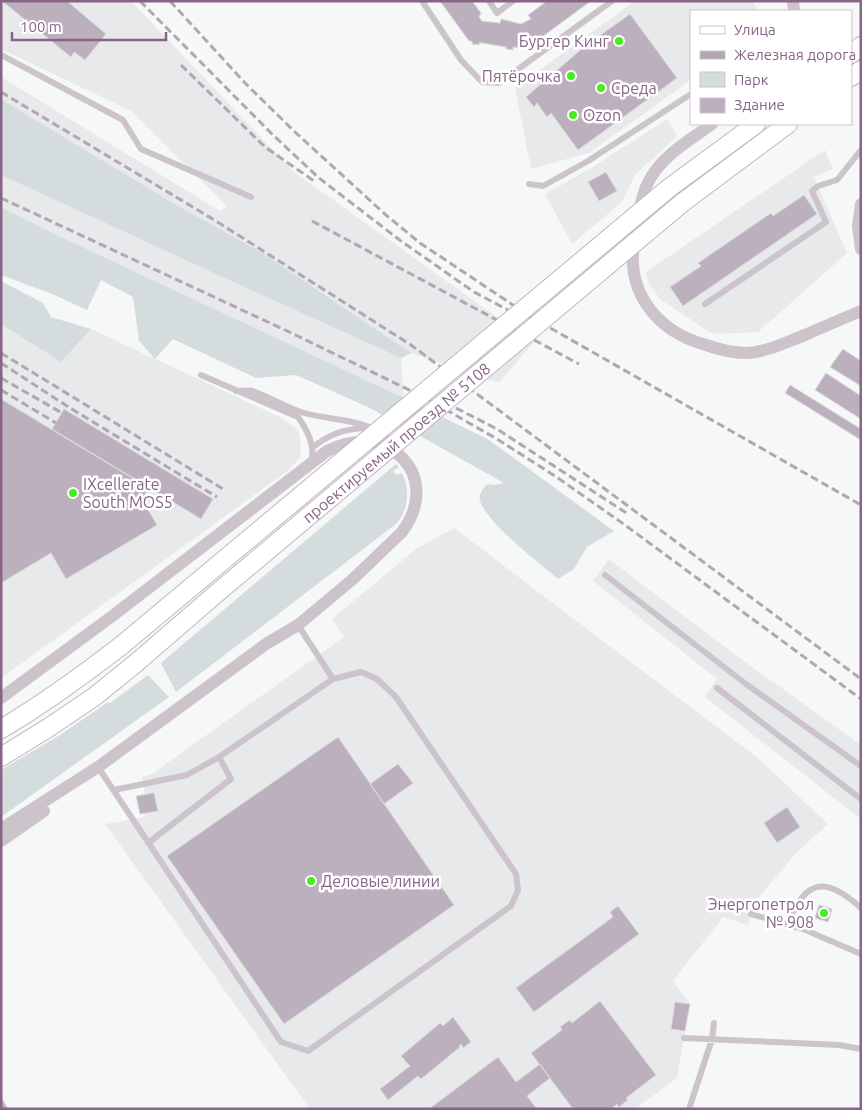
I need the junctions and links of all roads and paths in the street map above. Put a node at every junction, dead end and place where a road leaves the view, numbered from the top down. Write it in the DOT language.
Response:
graph roads {
  1 [pos="422,1"];
  2 [pos="489,1"];
  3 [pos="513,1"];
  4 [pos="612,1"];
  5 [pos="1,55"];
  6 [pos="690,95"];
  7 [pos="711,125"];
  8 [pos="755,125"];
  9 [pos="787,125"];
  10 [pos="861,150"];
  11 [pos="529,184"];
  12 [pos="251,197"];
  13 [pos="861,204"];
  14 [pos="861,249"];
  15 [pos="705,304"];
  16 [pos="861,311"];
  17 [pos="202,375"];
  18 [pos="236,391"];
  19 [pos="371,427"];
  20 [pos="312,447"];
  21 [pos="404,460"];
  22 [pos="311,464"];
  23 [pos="605,575"];
  24 [pos="298,625"];
  25 [pos="333,679"];
  26 [pos="717,688"];
  27 [pos="1,698"];
  28 [pos="1,729"];
  29 [pos="1,757"];
  30 [pos="219,757"];
  31 [pos="861,766"];
  32 [pos="98,767"];
  33 [pos="114,790"];
  34 [pos="861,799"];
  35 [pos="1,829"];
  36 [pos="1,842"];
  37 [pos="148,843"];
  38 [pos="861,908"];
  39 [pos="751,914"];
  40 [pos="786,924"];
  41 [pos="861,954"];
  42 [pos="714,1023"];
  43 [pos="684,1038"];
  44 [pos="712,1039"];
  45 [pos="861,1049"];
  46 [pos="689,1109"];
  1 -- 4 [label="lane"];
  2 -- 3 [label="lane"];
  5 -- 12 [label="lane"];
  6 -- 11 [label="lane"];
  7 -- 16 [label="street"];
  8 -- 28 [label="main road, проектируемый проезд № 5108, bridge"];
  9 -- 29 [label="main road, проектируемый проезд № 5108, bridge"];
  10 -- 15 [label="lane"];
  13 -- 14 [label="street"];
  17 -- 18 [label="lane"];
  18 -- 19 [label="lane"];
  18 -- 20 [label="lane"];
  19 -- 20 [label="lane"];
  19 -- 21 [label="lane"];
  20 -- 22 [label="lane"];
  21 -- 22 [label="street"];
  21 -- 24 [label="street"];
  22 -- 27 [label="street"];
  23 -- 31 [label="lane"];
  24 -- 25 [label="lane"];
  24 -- 32 [label="street"];
  25 -- 30 [label="lane"];
  25 -- 37 [label="lane"];
  26 -- 34 [label="lane"];
  30 -- 33 [label="lane"];
  30 -- 37 [label="lane"];
  32 -- 33 [label="lane"];
  32 -- 35 [label="street"];
  32 -- 36 [label="street"];
  33 -- 37 [label="lane"];
  38 -- 40 [label="lane"];
  39 -- 40 [label="lane"];
  40 -- 41 [label="lane"];
  42 -- 44 [label="lane"];
  43 -- 44 [label="lane"];
  44 -- 45 [label="lane"];
  44 -- 46 [label="lane"];
}
